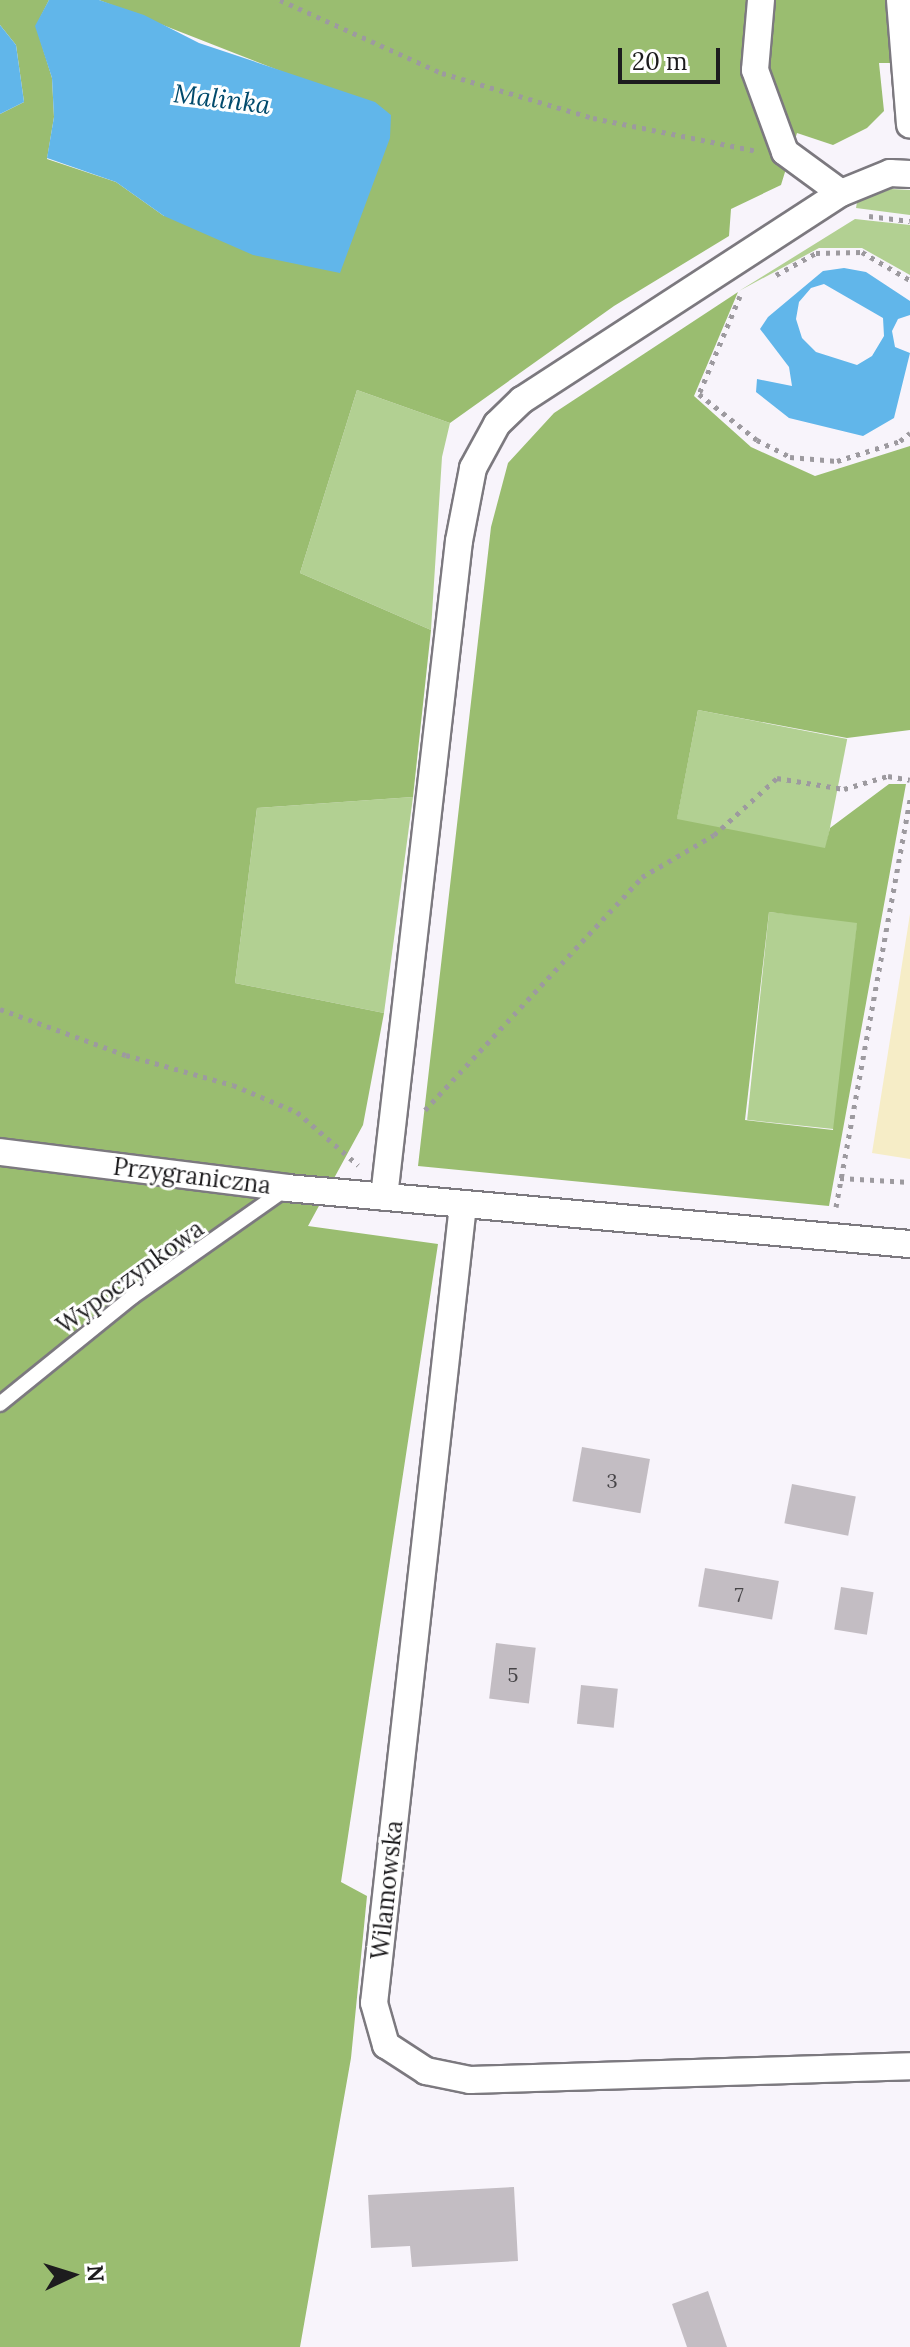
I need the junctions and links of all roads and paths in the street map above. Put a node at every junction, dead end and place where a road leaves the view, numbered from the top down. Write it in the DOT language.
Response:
graph roads {
  1 [pos="280,0"];
  2 [pos="761,0"];
  3 [pos="900,0"];
  4 [pos="910,125"];
  5 [pos="785,152"];
  6 [pos="910,174"];
  7 [pos="841,193"];
  8 [pos="766,280"];
  9 [pos="910,280"];
  10 [pos="754,288"];
  11 [pos="910,433"];
  12 [pos="910,780"];
  13 [pos="910,799"];
  14 [pos="0,1009"];
  15 [pos="391,1143"];
  16 [pos="0,1152"];
  17 [pos="840,1178"];
  18 [pos="910,1182"];
  19 [pos="287,1188"];
  20 [pos="384,1197"];
  21 [pos="463,1205"];
  22 [pos="835,1213"];
  23 [pos="910,1244"];
  24 [pos="0,1404"];
  25 [pos="910,2066"];
  1 -- 5 [label="path"];
  2 -- 5 [label="street"];
  3 -- 4 [label="street"];
  5 -- 7 [label="street"];
  6 -- 7 [label="street"];
  7 -- 15 [label="street"];
  8 -- 9 [label="path"];
  10 -- 11 [label="path"];
  12 -- 15 [label="path"];
  13 -- 17 [label="path"];
  14 -- 20 [label="path"];
  15 -- 20 [label="street"];
  16 -- 19 [label="street, Przygraniczna"];
  17 -- 18 [label="path"];
  17 -- 22 [label="path"];
  19 -- 20 [label="street, Przygraniczna"];
  19 -- 24 [label="lane, Wypoczynkowa"];
  20 -- 21 [label="street, Przygraniczna"];
  21 -- 23 [label="street, Przygraniczna"];
  21 -- 25 [label="street, Wilamowska"];
}
